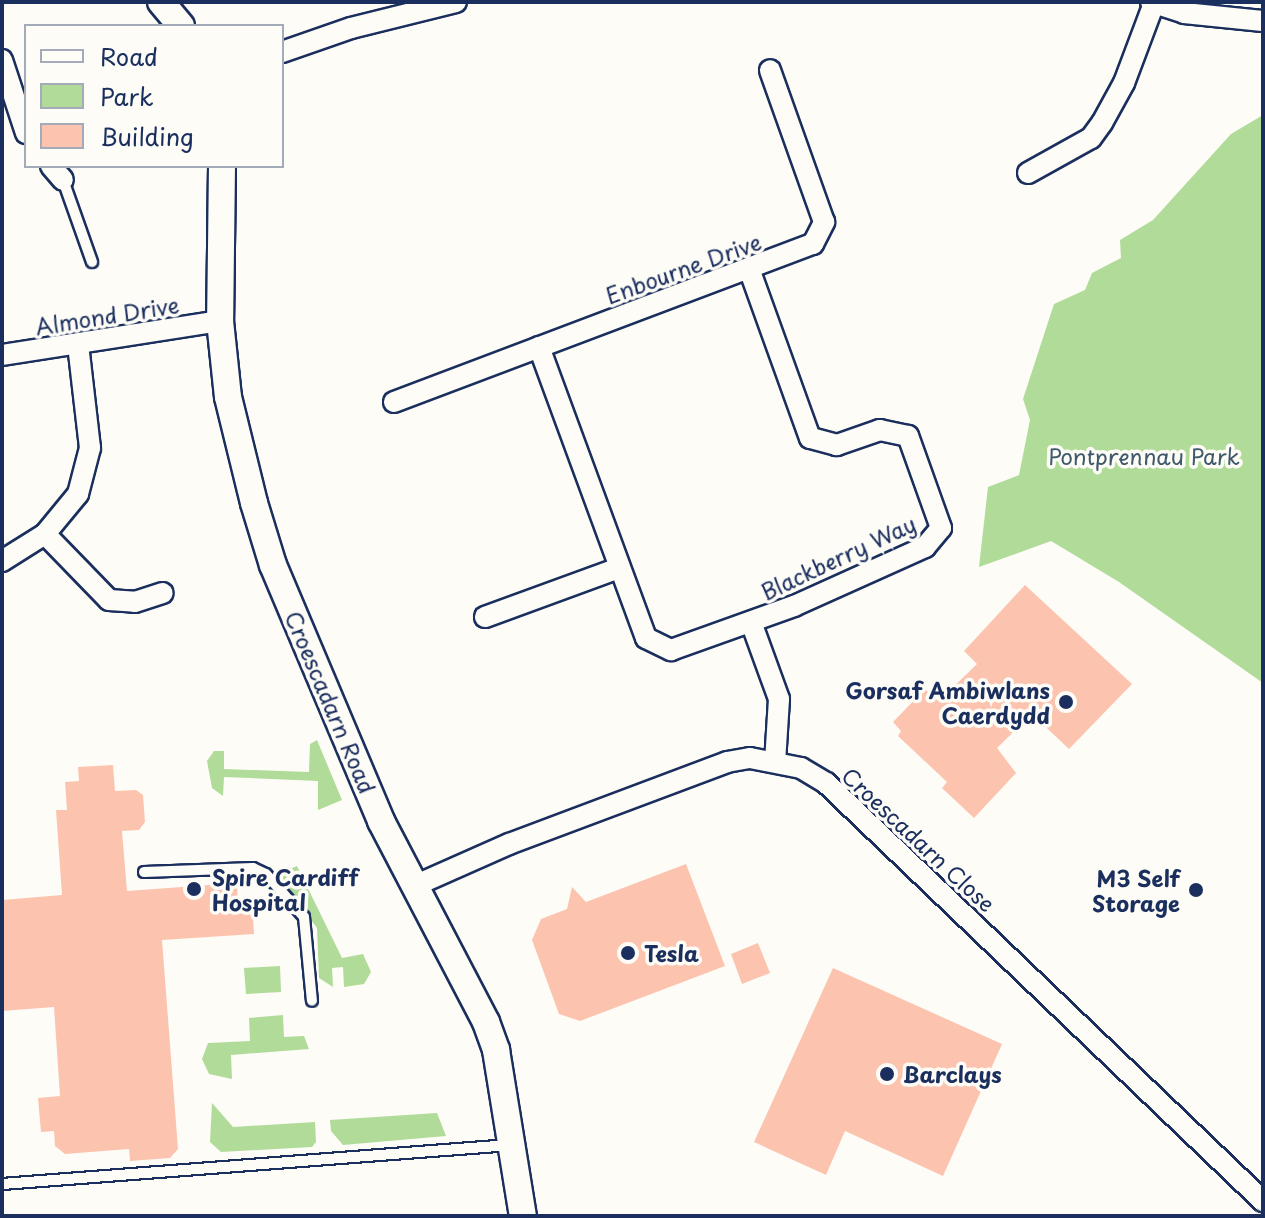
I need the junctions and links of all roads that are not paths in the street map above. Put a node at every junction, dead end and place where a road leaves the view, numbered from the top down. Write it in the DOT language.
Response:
graph roads {
  1 [pos="161,2"];
  2 [pos="456,2"];
  3 [pos="1152,3"];
  4 [pos="410,7"];
  5 [pos="1263,21"];
  6 [pos="179,24"];
  7 [pos="284,51"];
  8 [pos="2,60"];
  9 [pos="770,70"];
  10 [pos="24,127"];
  11 [pos="222,168"];
  12 [pos="57,173"];
  13 [pos="1028,173"];
  14 [pos="92,262"];
  15 [pos="749,269"];
  16 [pos="220,321"];
  17 [pos="78,345"];
  18 [pos="539,347"];
  19 [pos="2,355"];
  20 [pos="394,402"];
  21 [pos="45,534"];
  22 [pos="2,561"];
  23 [pos="619,568"];
  24 [pos="163,593"];
  25 [pos="485,617"];
  26 [pos="751,622"];
  27 [pos="775,762"];
  28 [pos="144,872"];
  29 [pos="414,886"];
  30 [pos="312,1001"];
  31 [pos="512,1145"];
  32 [pos="2,1184"];
  33 [pos="1263,1201"];
  34 [pos="523,1216"];
  1 -- 6 [label="street"];
  2 -- 4 [label="street"];
  3 -- 5 [label="street"];
  3 -- 13 [label="street"];
  4 -- 7 [label="street"];
  8 -- 10 [label="street"];
  9 -- 15 [label="street, Enbourne Drive"];
  11 -- 16 [label="street, Croescadarn Road"];
  12 -- 14 [label="lane"];
  15 -- 18 [label="street, Enbourne Drive"];
  15 -- 26 [label="street, Blackberry Way"];
  16 -- 17 [label="street, Almond Drive"];
  16 -- 29 [label="street, Croescadarn Road"];
  17 -- 19 [label="street, Almond Drive"];
  17 -- 21 [label="street"];
  18 -- 20 [label="street, Enbourne Drive"];
  18 -- 23 [label="street, Blackberry Way"];
  21 -- 22 [label="street"];
  21 -- 24 [label="street"];
  23 -- 25 [label="street"];
  23 -- 26 [label="street, Blackberry Way"];
  26 -- 27 [label="street, Blackberry Way"];
  27 -- 29 [label="street, Croescadarn Close"];
  27 -- 33 [label="street, Croescadarn Close"];
  28 -- 30 [label="lane"];
  29 -- 31 [label="street, Croescadarn Road"];
  31 -- 32 [label="lane"];
  31 -- 34 [label="street, Croescadarn Road"];
}
